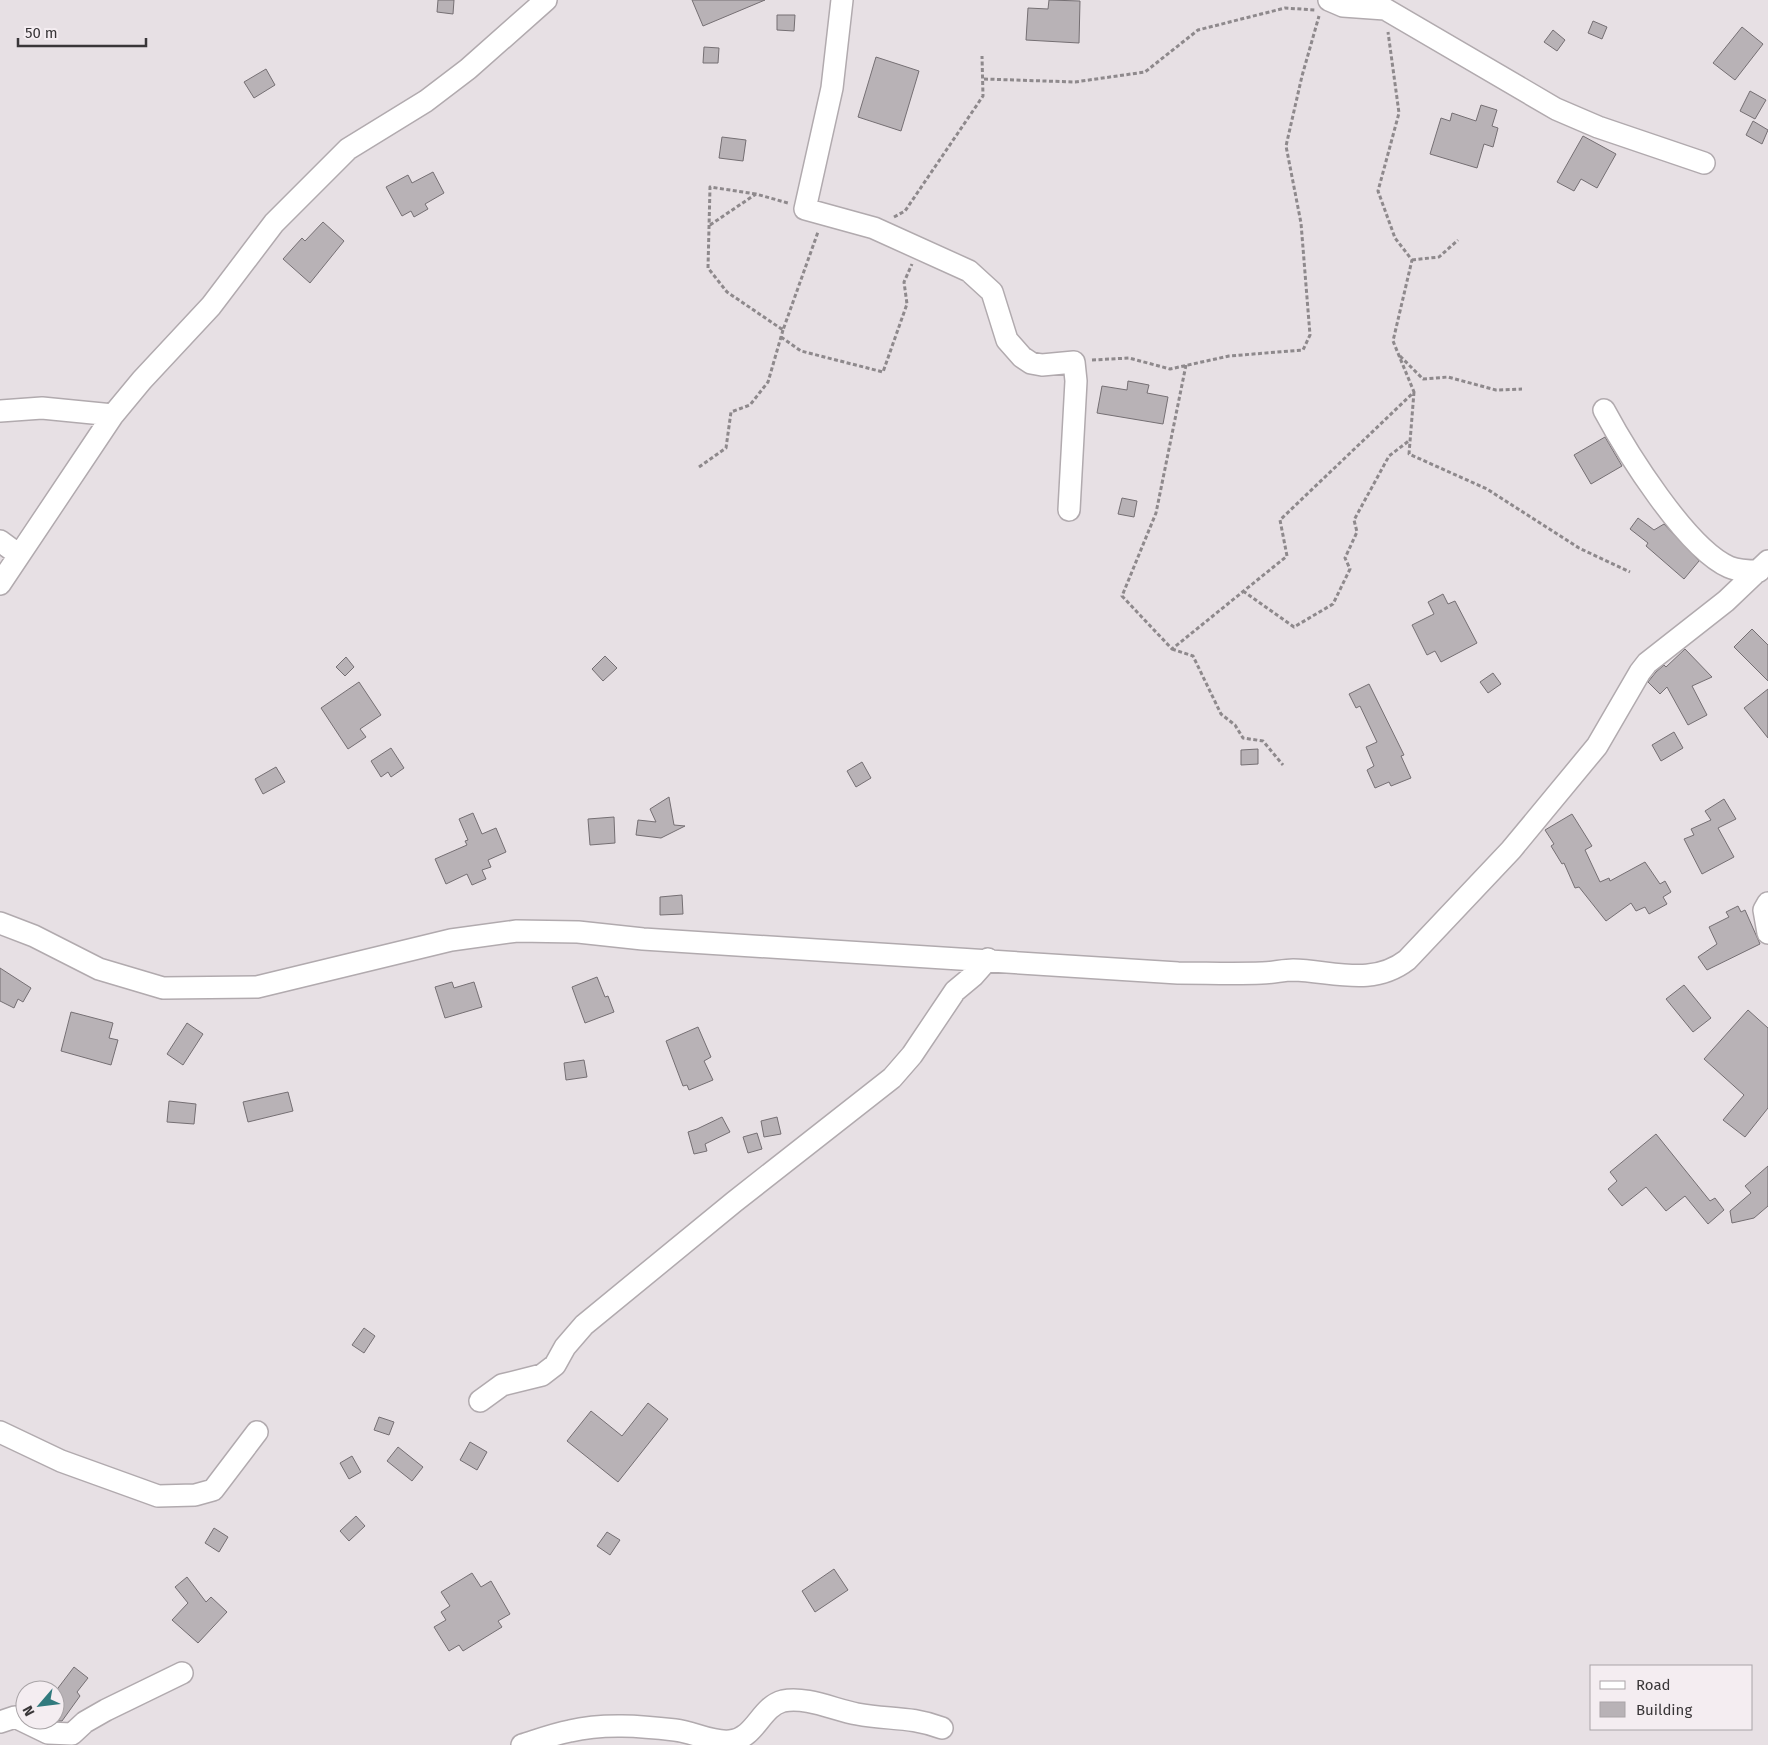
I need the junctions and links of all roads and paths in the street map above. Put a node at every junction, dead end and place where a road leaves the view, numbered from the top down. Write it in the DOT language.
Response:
graph roads {
  1 [pos="546,0"];
  2 [pos="842,0"];
  3 [pos="1329,0"];
  4 [pos="1393,4"];
  5 [pos="982,56"];
  6 [pos="984,79"];
  7 [pos="1704,163"];
  8 [pos="756,194"];
  9 [pos="781,201"];
  10 [pos="824,214"];
  11 [pos="710,225"];
  12 [pos="874,228"];
  13 [pos="1458,240"];
  14 [pos="919,248"];
  15 [pos="1412,260"];
  16 [pos="784,330"];
  17 [pos="781,337"];
  18 [pos="1398,354"];
  19 [pos="1074,362"];
  20 [pos="1186,365"];
  21 [pos="1522,389"];
  22 [pos="1414,392"];
  23 [pos="1604,410"];
  24 [pos="0,411"];
  25 [pos="113,415"];
  26 [pos="1410,440"];
  27 [pos="699,467"];
  28 [pos="1069,510"];
  29 [pos="0,541"];
  30 [pos="19,554"];
  31 [pos="1763,566"];
  32 [pos="1630,572"];
  33 [pos="0,584"];
  34 [pos="1243,591"];
  35 [pos="1172,649"];
  36 [pos="1283,765"];
  37 [pos="1768,903"];
  38 [pos="0,923"];
  39 [pos="1768,933"];
  40 [pos="988,959"];
  41 [pos="480,1401"];
  42 [pos="0,1432"];
  43 [pos="256,1432"];
  44 [pos="182,1673"];
  45 [pos="0,1722"];
  46 [pos="942,1728"];
  47 [pos="522,1745"];
  1 -- 25 [label="street"];
  2 -- 10 [label="street"];
  3 -- 4 [label="street"];
  4 -- 7 [label="street"];
  4 -- 15 [label="path"];
  5 -- 6 [label="path"];
  6 -- 12 [label="path"];
  6 -- 20 [label="path"];
  8 -- 9 [label="path"];
  8 -- 11 [label="path"];
  8 -- 11 [label="path"];
  10 -- 12 [label="street"];
  10 -- 16 [label="path"];
  11 -- 16 [label="path"];
  12 -- 14 [label="street"];
  13 -- 15 [label="path"];
  14 -- 17 [label="path"];
  14 -- 19 [label="street"];
  15 -- 18 [label="path"];
  16 -- 17 [label="path"];
  17 -- 27 [label="path"];
  18 -- 21 [label="path"];
  18 -- 22 [label="path"];
  19 -- 20 [label="path"];
  19 -- 28 [label="street"];
  20 -- 35 [label="path"];
  22 -- 26 [label="path"];
  22 -- 34 [label="path"];
  23 -- 31 [label="street"];
  24 -- 25 [label="street"];
  25 -- 30 [label="street"];
  26 -- 32 [label="path"];
  26 -- 34 [label="path"];
  29 -- 30 [label="street"];
  30 -- 33 [label="street"];
  31 -- 40 [label="street"];
  34 -- 35 [label="path"];
  35 -- 36 [label="path"];
  37 -- 39 [label="street"];
  38 -- 40 [label="street"];
  40 -- 41 [label="street"];
  42 -- 43 [label="street"];
  44 -- 45 [label="street"];
  46 -- 47 [label="street"];
}
